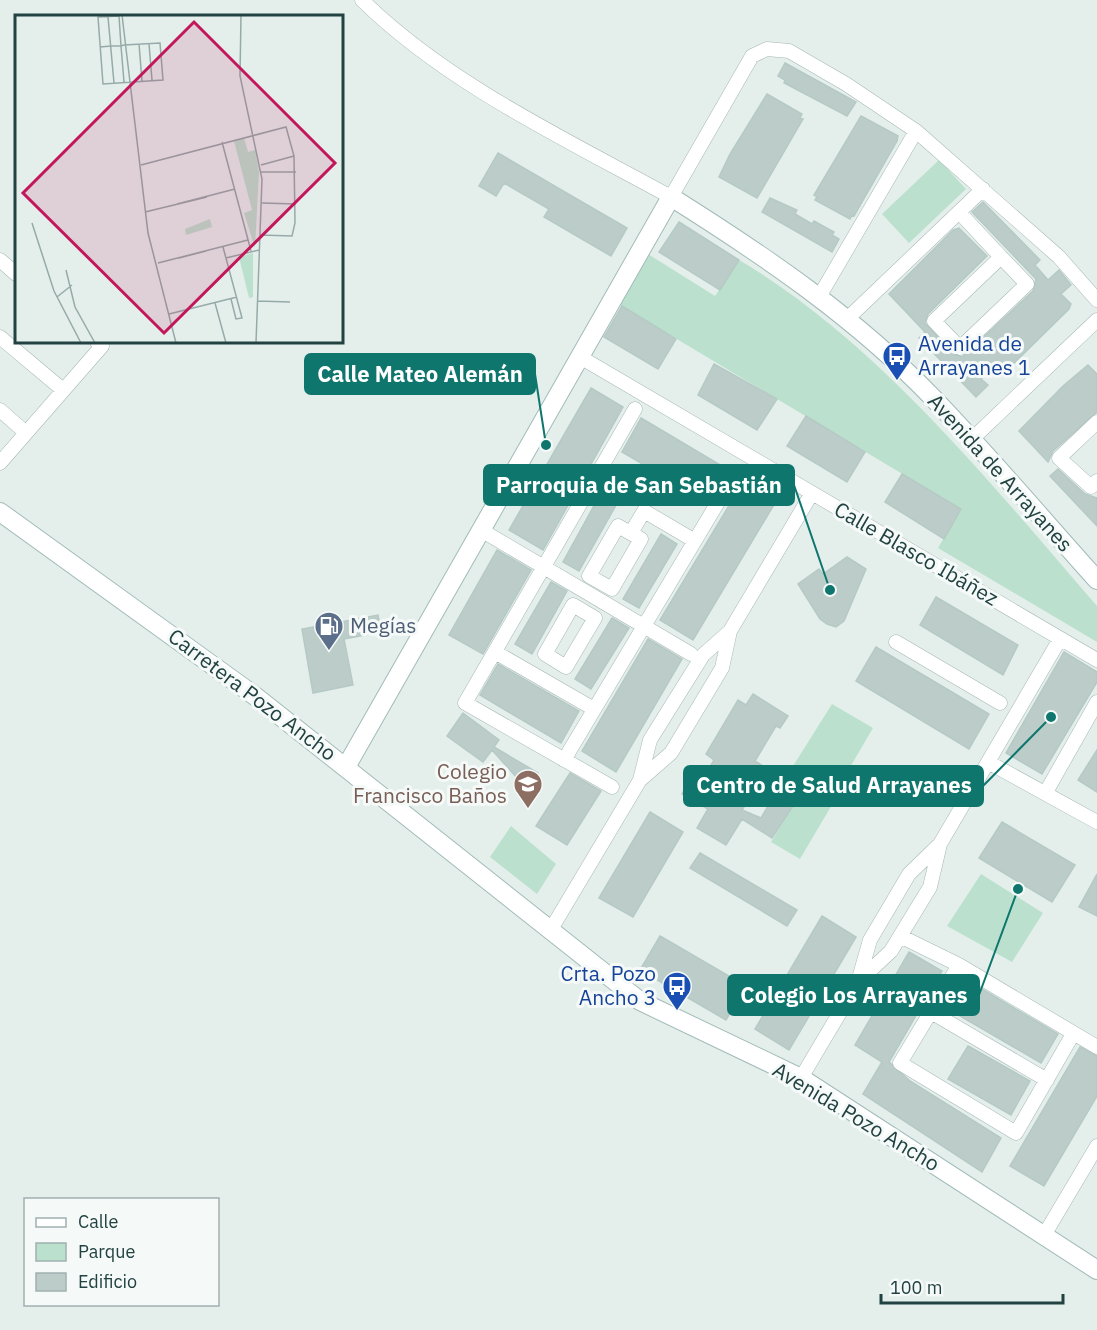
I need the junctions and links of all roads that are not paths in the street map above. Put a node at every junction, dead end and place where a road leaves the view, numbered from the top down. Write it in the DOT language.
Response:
graph roads {
  1 [pos="362,0"];
  2 [pos="916,131"];
  3 [pos="983,189"];
  4 [pos="671,197"];
  5 [pos="959,212"];
  6 [pos="1001,257"];
  7 [pos="0,260"];
  8 [pos="15,273"];
  9 [pos="819,297"];
  10 [pos="1097,300"];
  11 [pos="846,320"];
  12 [pos="1097,320"];
  13 [pos="0,336"];
  14 [pos="99,344"];
  15 [pos="580,357"];
  16 [pos="63,390"];
  17 [pos="634,409"];
  18 [pos="0,410"];
  19 [pos="1097,422"];
  20 [pos="26,433"];
  21 [pos="971,440"];
  22 [pos="0,463"];
  23 [pos="736,472"];
  24 [pos="1097,481"];
  25 [pos="812,493"];
  26 [pos="0,512"];
  27 [pos="481,530"];
  28 [pos="631,533"];
  29 [pos="694,541"];
  30 [pos="544,567"];
  31 [pos="1095,574"];
  32 [pos="602,583"];
  33 [pos="594,597"];
  34 [pos="585,612"];
  35 [pos="644,626"];
  36 [pos="730,631"];
  37 [pos="1060,639"];
  38 [pos="896,642"];
  39 [pos="495,652"];
  40 [pos="697,655"];
  41 [pos="1097,660"];
  42 [pos="557,662"];
  43 [pos="722,668"];
  44 [pos="545,681"];
  45 [pos="1097,702"];
  46 [pos="1000,703"];
  47 [pos="594,709"];
  48 [pos="650,740"];
  49 [pos="671,753"];
  50 [pos="564,760"];
  51 [pos="988,762"];
  52 [pos="346,767"];
  53 [pos="640,780"];
  54 [pos="612,787"];
  55 [pos="1046,792"];
  56 [pos="1097,822"];
  57 [pos="940,844"];
  58 [pos="909,874"];
  59 [pos="930,886"];
  60 [pos="524,911"];
  61 [pos="550,931"];
  62 [pos="900,936"];
  63 [pos="870,940"];
  64 [pos="891,951"];
  65 [pos="959,965"];
  66 [pos="858,982"];
  67 [pos="931,1012"];
  68 [pos="1073,1034"];
  69 [pos="1097,1047"];
  70 [pos="801,1078"];
  71 [pos="1047,1080"];
  72 [pos="1097,1146"];
  73 [pos="1043,1237"];
  74 [pos="1097,1270"];
  1 -- 4 [label="street"];
  2 -- 3 [label="street"];
  2 -- 4 [label="street"];
  2 -- 9 [label="street"];
  3 -- 5 [label="street"];
  3 -- 10 [label="street"];
  4 -- 9 [label="main road, Avenida de Arrayanes"];
  4 -- 15 [label="main road"];
  5 -- 6 [label="street"];
  5 -- 11 [label="street"];
  6 -- 6 [label="street"];
  7 -- 8 [label="street"];
  9 -- 11 [label="main road, Avenida de Arrayanes"];
  11 -- 21 [label="main road, Avenida de Arrayanes"];
  12 -- 21 [label="street"];
  13 -- 16 [label="street"];
  14 -- 16 [label="street"];
  15 -- 25 [label="street, Calle Blasco Ibáñez"];
  15 -- 27 [label="main road"];
  16 -- 20 [label="street"];
  17 -- 30 [label="street"];
  18 -- 20 [label="street"];
  19 -- 24 [label="street"];
  20 -- 22 [label="street"];
  21 -- 31 [label="main road, Avenida de Arrayanes"];
  23 -- 29 [label="street"];
  25 -- 36 [label="street"];
  25 -- 37 [label="street, Calle Blasco Ibáñez"];
  26 -- 52 [label="main road, Carretera Pozo Ancho"];
  27 -- 30 [label="street"];
  27 -- 52 [label="main road"];
  28 -- 29 [label="street"];
  28 -- 32 [label="street"];
  28 -- 32 [label="street"];
  29 -- 35 [label="street"];
  30 -- 33 [label="street"];
  30 -- 39 [label="street"];
  32 -- 33 [label="street"];
  33 -- 34 [label="street"];
  33 -- 35 [label="street"];
  34 -- 42 [label="street"];
  34 -- 42 [label="street"];
  35 -- 40 [label="street"];
  35 -- 47 [label="street"];
  36 -- 40 [label="street"];
  36 -- 43 [label="street"];
  37 -- 41 [label="street, Calle Blasco Ibáñez"];
  37 -- 51 [label="street"];
  38 -- 46 [label="street"];
  39 -- 44 [label="street"];
  39 -- 50 [label="street"];
  40 -- 43 [label="street"];
  40 -- 48 [label="street"];
  42 -- 44 [label="street"];
  43 -- 49 [label="street"];
  44 -- 47 [label="street"];
  45 -- 55 [label="street"];
  47 -- 50 [label="street"];
  48 -- 49 [label="street"];
  48 -- 53 [label="street"];
  49 -- 53 [label="street"];
  50 -- 54 [label="street"];
  51 -- 55 [label="street"];
  51 -- 57 [label="street"];
  52 -- 60 [label="main road, Carretera Pozo Ancho"];
  53 -- 61 [label="street"];
  55 -- 56 [label="street"];
  57 -- 58 [label="street"];
  57 -- 59 [label="street"];
  58 -- 59 [label="street"];
  58 -- 63 [label="street"];
  59 -- 62 [label="street"];
  60 -- 61 [label="main road, Avenida Pozo Ancho"];
  61 -- 70 [label="main road, Avenida Pozo Ancho"];
  62 -- 64 [label="street"];
  62 -- 65 [label="street"];
  63 -- 64 [label="street"];
  63 -- 66 [label="street"];
  64 -- 66 [label="street"];
  65 -- 67 [label="street"];
  65 -- 68 [label="street"];
  66 -- 70 [label="street"];
  67 -- 71 [label="street"];
  67 -- 71 [label="street"];
  68 -- 69 [label="street"];
  68 -- 71 [label="street"];
  70 -- 73 [label="main road, Avenida Pozo Ancho"];
  72 -- 73 [label="street"];
  73 -- 74 [label="main road, Avenida Pozo Ancho"];
}
